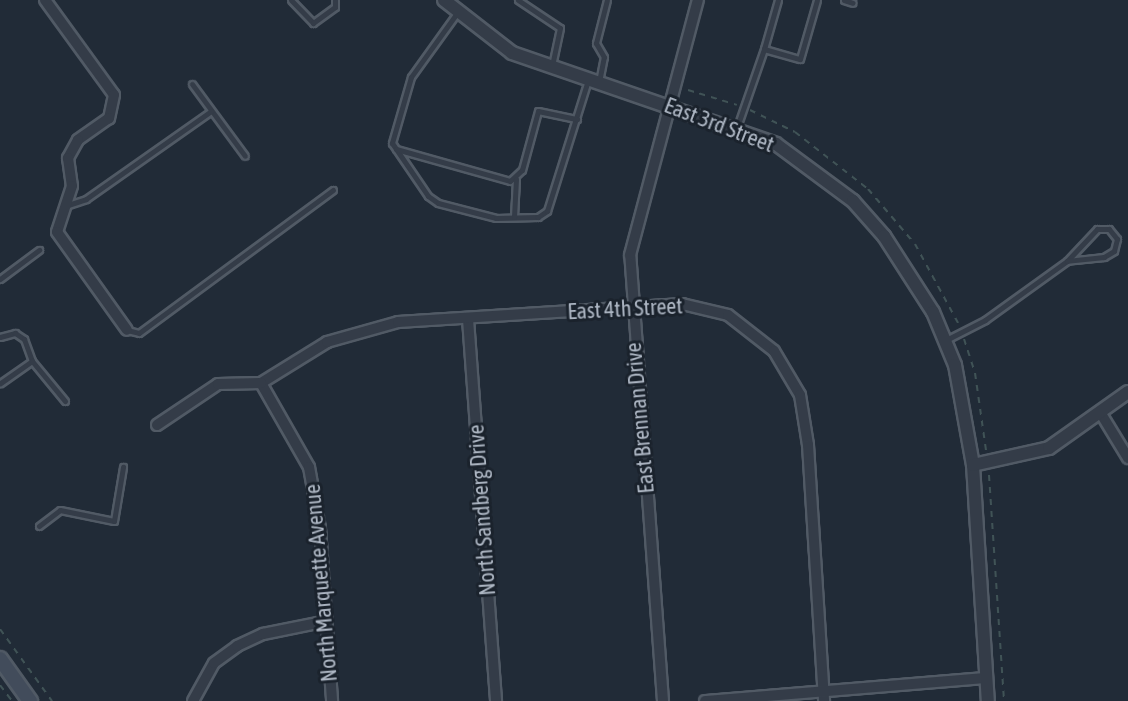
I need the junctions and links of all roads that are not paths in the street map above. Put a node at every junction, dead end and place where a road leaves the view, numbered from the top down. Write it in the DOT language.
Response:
graph roads {
  1 [pos="45,0"];
  2 [pos="291,0"];
  3 [pos="335,0"];
  4 [pos="444,0"];
  5 [pos="518,0"];
  6 [pos="607,0"];
  7 [pos="698,0"];
  8 [pos="778,0"];
  9 [pos="817,0"];
  10 [pos="844,0"];
  11 [pos="853,3"];
  12 [pos="458,13"];
  13 [pos="764,49"];
  14 [pos="551,68"];
  15 [pos="593,81"];
  16 [pos="192,84"];
  17 [pos="670,105"];
  18 [pos="211,111"];
  19 [pos="577,119"];
  20 [pos="737,127"];
  21 [pos="395,149"];
  22 [pos="245,156"];
  23 [pos="516,179"];
  24 [pos="333,190"];
  25 [pos="63,206"];
  26 [pos="514,217"];
  27 [pos="39,250"];
  28 [pos="1067,261"];
  29 [pos="0,279"];
  30 [pos="631,306"];
  31 [pos="468,319"];
  32 [pos="127,330"];
  33 [pos="0,337"];
  34 [pos="945,340"];
  35 [pos="32,361"];
  36 [pos="0,383"];
  37 [pos="261,383"];
  38 [pos="1128,392"];
  39 [pos="65,401"];
  40 [pos="1100,412"];
  41 [pos="157,425"];
  42 [pos="1128,458"];
  43 [pos="973,465"];
  44 [pos="123,467"];
  45 [pos="39,526"];
  46 [pos="327,621"];
  47 [pos="0,659"];
  48 [pos="986,678"];
  49 [pos="824,697"];
  50 [pos="30,701"];
  51 [pos="193,701"];
  52 [pos="332,701"];
  53 [pos="496,701"];
  54 [pos="663,701"];
  55 [pos="705,701"];
  56 [pos="988,701"];
  1 -- 25 [label="street"];
  2 -- 3 [label="lane"];
  4 -- 12 [label="street, East 3rd Street"];
  5 -- 14 [label="lane"];
  6 -- 15 [label="lane"];
  7 -- 17 [label="street, East Brennan Drive"];
  8 -- 13 [label="lane"];
  9 -- 13 [label="lane"];
  10 -- 11 [label="lane"];
  12 -- 14 [label="street, East 3rd Street"];
  12 -- 21 [label="lane"];
  13 -- 20 [label="lane"];
  14 -- 15 [label="street, East 3rd Street"];
  15 -- 17 [label="street, East 3rd Street"];
  15 -- 19 [label="lane"];
  16 -- 18 [label="lane"];
  17 -- 20 [label="street, East 3rd Street"];
  17 -- 30 [label="street, East Brennan Drive"];
  18 -- 22 [label="lane"];
  18 -- 25 [label="lane"];
  19 -- 23 [label="lane"];
  19 -- 26 [label="lane"];
  20 -- 34 [label="street, East 3rd Street"];
  21 -- 23 [label="lane"];
  21 -- 26 [label="lane"];
  23 -- 26 [label="lane"];
  24 -- 32 [label="lane"];
  25 -- 32 [label="street"];
  27 -- 29 [label="lane"];
  28 -- 28 [label="lane"];
  28 -- 34 [label="lane"];
  30 -- 31 [label="street, East 4th Street"];
  30 -- 49 [label="street, East 4th Street"];
  30 -- 54 [label="street, East Brennan Drive"];
  31 -- 37 [label="street, East 4th Street"];
  31 -- 53 [label="street, North Sandberg Drive"];
  33 -- 35 [label="lane"];
  34 -- 43 [label="street, East 3rd Street"];
  35 -- 36 [label="lane"];
  35 -- 39 [label="lane"];
  37 -- 41 [label="street"];
  37 -- 46 [label="street, North Marquette Avenue"];
  38 -- 40 [label="street"];
  40 -- 42 [label="street"];
  40 -- 43 [label="street"];
  43 -- 48 [label="street, East 3rd Street"];
  44 -- 45 [label="lane"];
  46 -- 51 [label="street"];
  46 -- 52 [label="street, North Marquette Avenue"];
  47 -- 50 [label="main road"];
  48 -- 49 [label="street"];
  48 -- 56 [label="street, East 3rd Street"];
  49 -- 55 [label="street"];
}
